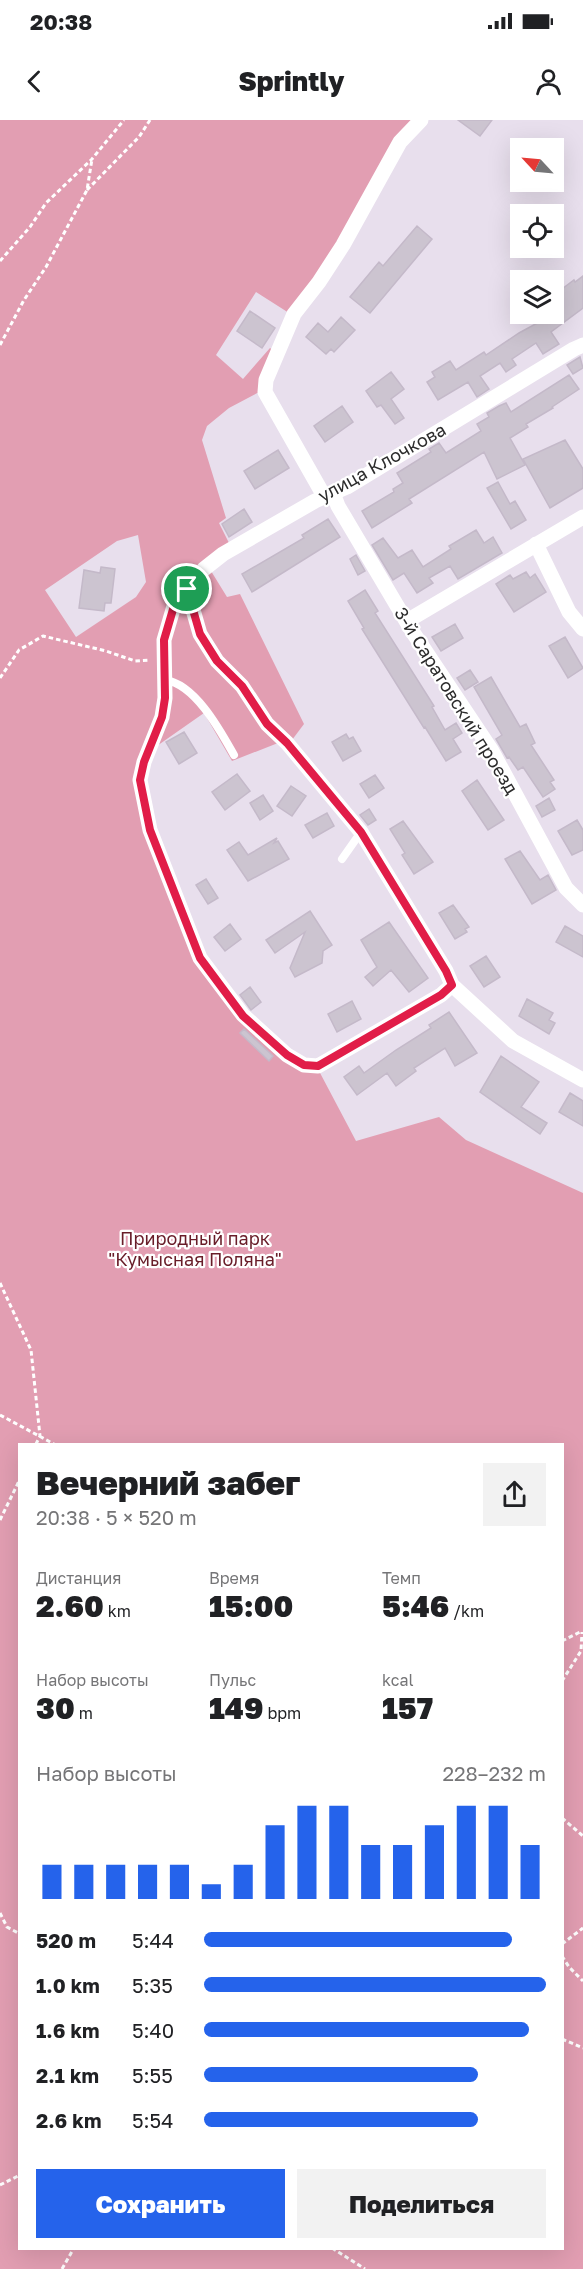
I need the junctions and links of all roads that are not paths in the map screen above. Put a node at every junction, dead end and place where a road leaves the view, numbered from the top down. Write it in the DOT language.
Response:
graph roads {
  1 [pos="421,120"];
  2 [pos="583,345"];
  3 [pos="328,495"];
  4 [pos="583,517"];
  5 [pos="536,543"];
  6 [pos="187,589"];
  7 [pos="407,621"];
  8 [pos="583,629"];
  9 [pos="165,680"];
  10 [pos="234,755"];
  11 [pos="361,832"];
  12 [pos="342,859"];
  13 [pos="583,905"];
  14 [pos="452,985"];
  15 [pos="583,1080"];
  1 -- 3 [label="street, 3-й Саратовский проезд"];
  2 -- 3 [label="street, улица Клочкова"];
  3 -- 6 [label="street, улица Клочкова"];
  3 -- 7 [label="street, 3-й Саратовский проезд"];
  4 -- 5 [label="street"];
  5 -- 7 [label="street"];
  5 -- 8 [label="street"];
  6 -- 9 [label="street, улица Клочкова"];
  6 -- 11 [label="street"];
  7 -- 13 [label="street, 3-й Саратовский проезд"];
  9 -- 10 [label="lane"];
  9 -- 14 [label="street, улица Клочкова"];
  11 -- 12 [label="lane"];
  11 -- 14 [label="street"];
  14 -- 15 [label="street"];
}
